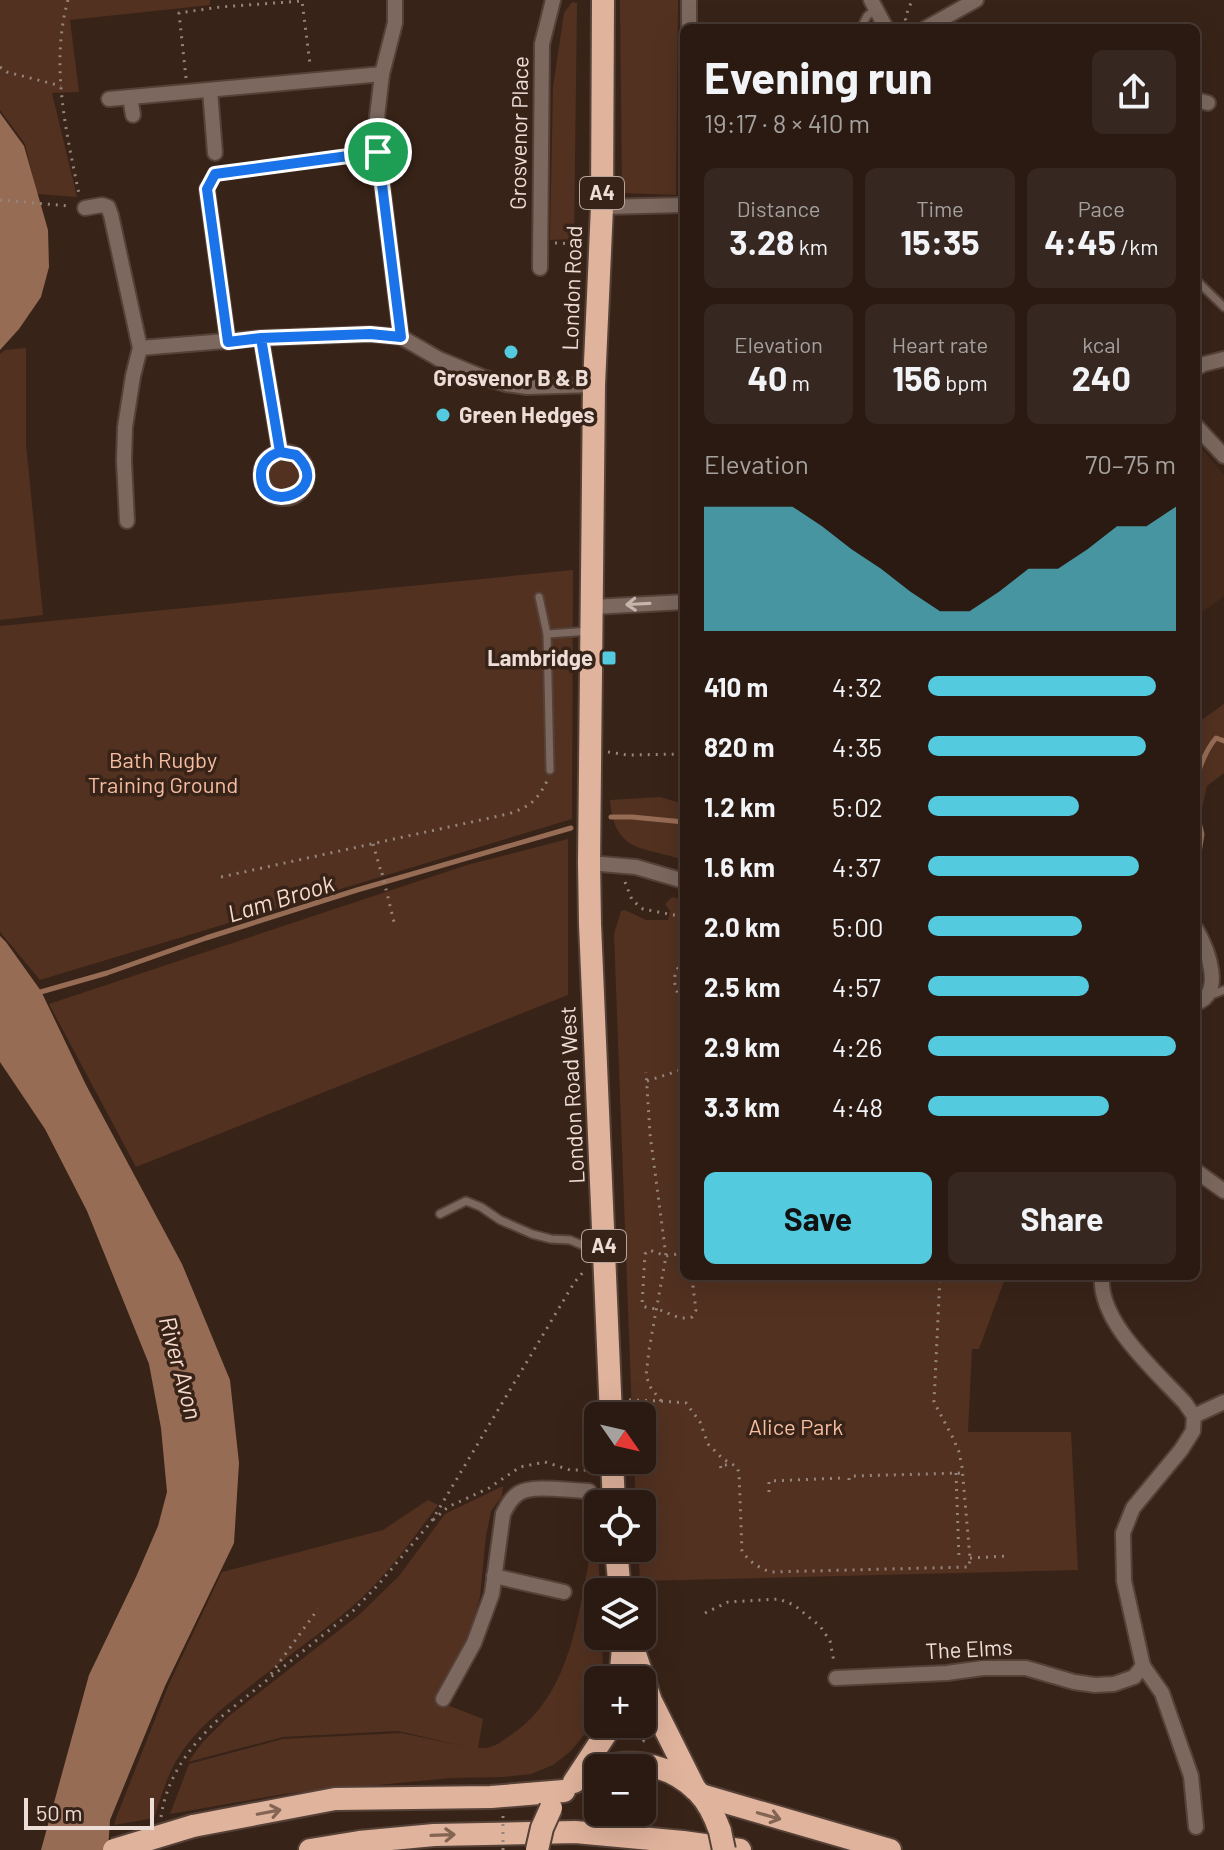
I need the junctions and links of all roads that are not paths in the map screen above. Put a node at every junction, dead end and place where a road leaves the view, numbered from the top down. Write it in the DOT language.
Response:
graph roads {
  1 [pos="395,0"];
  2 [pos="553,0"];
  3 [pos="603,0"];
  4 [pos="689,0"];
  5 [pos="976,0"];
  6 [pos="873,5"];
  7 [pos="689,24"];
  8 [pos="863,24"];
  9 [pos="884,24"];
  10 [pos="933,24"];
  11 [pos="382,74"];
  12 [pos="210,90"];
  13 [pos="130,97"];
  14 [pos="109,99"];
  15 [pos="133,115"];
  16 [pos="215,153"];
  17 [pos="207,189"];
  18 [pos="680,205"];
  19 [pos="84,207"];
  20 [pos="602,207"];
  21 [pos="540,268"];
  22 [pos="1200,284"];
  23 [pos="1224,307"];
  24 [pos="401,337"];
  25 [pos="261,338"];
  26 [pos="228,342"];
  27 [pos="140,348"];
  28 [pos="1224,359"];
  29 [pos="1200,366"];
  30 [pos="594,385"];
  31 [pos="1200,430"];
  32 [pos="280,452"];
  33 [pos="1224,456"];
  34 [pos="127,521"];
  35 [pos="539,597"];
  36 [pos="680,602"];
  37 [pos="593,607"];
  38 [pos="592,631"];
  39 [pos="547,634"];
  40 [pos="591,762"];
  41 [pos="550,770"];
  42 [pos="589,863"];
  43 [pos="680,880"];
  44 [pos="1200,936"];
  45 [pos="1219,992"];
  46 [pos="1200,1002"];
  47 [pos="1200,1174"];
  48 [pos="1224,1191"];
  49 [pos="440,1214"];
  50 [pos="605,1259"];
  51 [pos="1101,1280"];
  52 [pos="610,1402"];
  53 [pos="1224,1402"];
  54 [pos="1194,1416"];
  55 [pos="608,1474"];
  56 [pos="591,1490"];
  57 [pos="584,1491"];
  58 [pos="494,1576"];
  59 [pos="564,1592"];
  60 [pos="631,1650"];
  61 [pos="1143,1666"];
  62 [pos="836,1678"];
  63 [pos="443,1699"];
  64 [pos="603,1738"];
  65 [pos="656,1767"];
  66 [pos="584,1780"];
  67 [pos="698,1792"];
  68 [pos="563,1794"];
  69 [pos="1196,1827"];
  70 [pos="722,1841"];
  71 [pos="114,1850"];
  72 [pos="310,1850"];
  73 [pos="537,1850"];
  74 [pos="740,1850"];
  75 [pos="890,1850"];
  1 -- 11 [label="street"];
  2 -- 21 [label="street, Grosvenor Place"];
  3 -- 20 [label="highway, London Road / A4"];
  4 -- 7 [label="street"];
  5 -- 10 [label="street"];
  6 -- 8 [label="lane"];
  6 -- 9 [label="street"];
  11 -- 12 [label="street"];
  11 -- 24 [label="street"];
  12 -- 13 [label="street"];
  12 -- 16 [label="street"];
  13 -- 14 [label="street"];
  13 -- 15 [label="street"];
  17 -- 26 [label="street"];
  18 -- 20 [label="street"];
  19 -- 27 [label="street"];
  20 -- 30 [label="highway, London Road / A4"];
  22 -- 23 [label="lane"];
  24 -- 25 [label="street"];
  24 -- 30 [label="street"];
  25 -- 26 [label="street"];
  25 -- 32 [label="street"];
  26 -- 27 [label="street"];
  27 -- 34 [label="street"];
  28 -- 29 [label="street"];
  30 -- 37 [label="highway, London Road / A4"];
  31 -- 33 [label="street"];
  35 -- 39 [label="lane"];
  36 -- 37 [label="street, one-way"];
  37 -- 38 [label="highway, London Road / A4"];
  38 -- 39 [label="lane"];
  38 -- 40 [label="highway, London Road / A4"];
  39 -- 41 [label="lane"];
  40 -- 42 [label="highway, London Road West / A4"];
  42 -- 43 [label="street"];
  42 -- 50 [label="highway, London Road West / A4"];
  44 -- 45 [label="street"];
  45 -- 46 [label="street"];
  47 -- 48 [label="street"];
  49 -- 50 [label="lane"];
  50 -- 52 [label="highway, London Road West / A4"];
  51 -- 54 [label="street"];
  53 -- 54 [label="street"];
  54 -- 61 [label="street"];
  55 -- 56 [label="street"];
  57 -- 58 [label="street"];
  58 -- 59 [label="street"];
  58 -- 63 [label="street"];
  60 -- 67 [label="highway"];
  61 -- 62 [label="street, The Elms"];
  61 -- 69 [label="street"];
  64 -- 68 [label="highway"];
  65 -- 67 [label="highway"];
  66 -- 68 [label="highway"];
  67 -- 70 [label="highway"];
  67 -- 75 [label="highway, one-way"];
  71 -- 68 [label="highway, one-way, bridge"];
  68 -- 73 [label="highway, bridge"];
  72 -- 74 [label="highway, one-way"];
}
